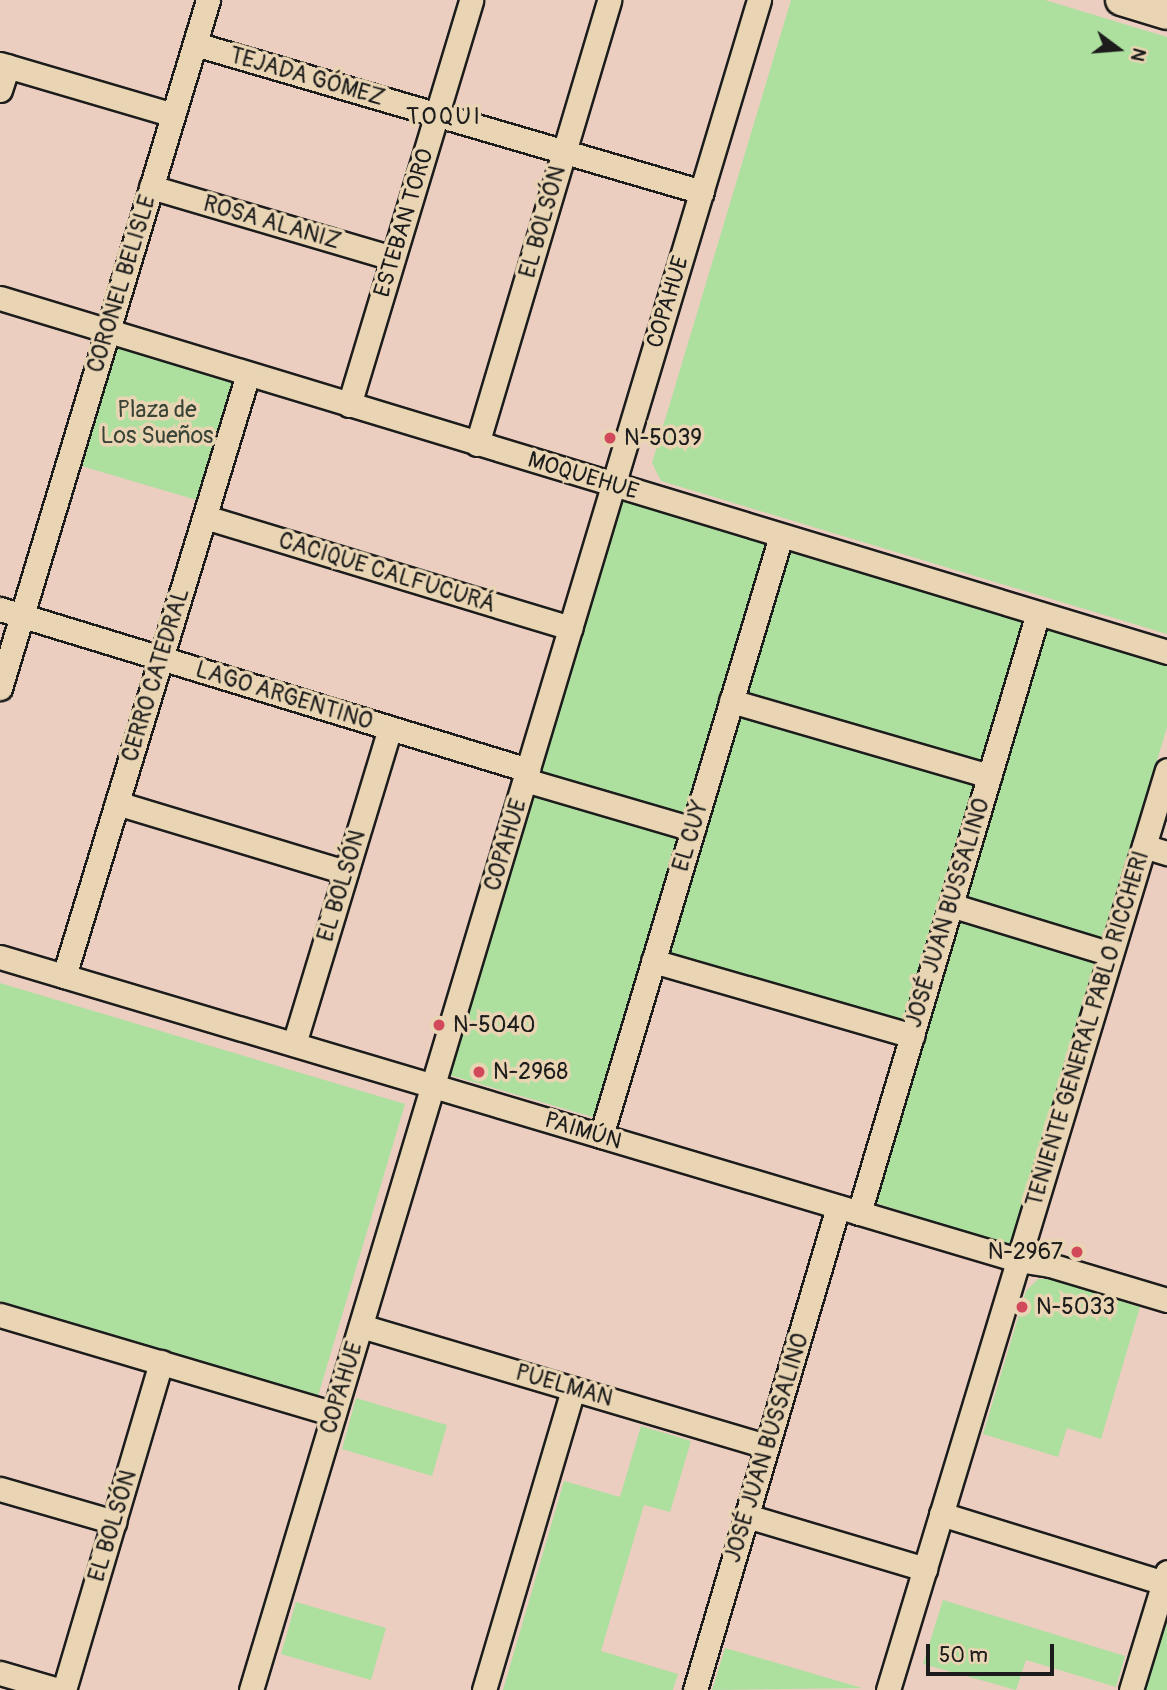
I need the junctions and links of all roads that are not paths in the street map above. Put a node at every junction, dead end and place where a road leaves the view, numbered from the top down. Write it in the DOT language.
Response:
graph roads {
  1 [pos="208,0"];
  2 [pos="471,0"];
  3 [pos="609,0"];
  4 [pos="759,0"];
  5 [pos="1121,0"];
  6 [pos="1167,14"];
  7 [pos="195,44"];
  8 [pos="4,65"];
  9 [pos="0,90"];
  10 [pos="436,114"];
  11 [pos="173,115"];
  12 [pos="564,152"];
  13 [pos="151,187"];
  14 [pos="702,192"];
  15 [pos="393,258"];
  16 [pos="0,298"];
  17 [pos="108,331"];
  18 [pos="248,374"];
  19 [pos="349,405"];
  20 [pos="477,444"];
  21 [pos="614,485"];
  22 [pos="205,517"];
  23 [pos="780,536"];
  24 [pos="11,613"];
  25 [pos="1038,614"];
  26 [pos="570,628"];
  27 [pos="1167,652"];
  28 [pos="161,658"];
  29 [pos="0,688"];
  30 [pos="731,701"];
  31 [pos="390,728"];
  32 [pos="1167,770"];
  33 [pos="527,775"];
  34 [pos="989,776"];
  35 [pos="117,803"];
  36 [pos="693,829"];
  37 [pos="1144,846"];
  38 [pos="1167,853"];
  39 [pos="346,872"];
  40 [pos="951,905"];
  41 [pos="1111,954"];
  42 [pos="0,957"];
  43 [pos="653,961"];
  44 [pos="64,976"];
  45 [pos="912,1036"];
  46 [pos="294,1044"];
  47 [pos="433,1086"];
  48 [pos="601,1136"];
  49 [pos="849,1210"];
  50 [pos="1018,1260"];
  51 [pos="1167,1300"];
  52 [pos="0,1314"];
  53 [pos="360,1326"];
  54 [pos="161,1362"];
  55 [pos="573,1389"];
  56 [pos="334,1414"];
  57 [pos="767,1446"];
  58 [pos="0,1489"];
  59 [pos="942,1514"];
  60 [pos="747,1516"];
  61 [pos="114,1522"];
  62 [pos="925,1569"];
  63 [pos="1166,1580"];
  64 [pos="0,1673"];
  65 [pos="58,1690"];
  66 [pos="64,1690"];
  67 [pos="251,1690"];
  68 [pos="484,1690"];
  69 [pos="695,1690"];
  70 [pos="888,1690"];
  71 [pos="1131,1690"];
  1 -- 7 [label="street, CORONEL BELISLE"];
  2 -- 10 [label="street, ESTEBAN TORO"];
  3 -- 12 [label="street, EL BOLSÓN"];
  4 -- 14 [label="street, COPAHUE"];
  5 -- 6 [label="main road"];
  7 -- 10 [label="street, TEJADA GÓMEZ"];
  7 -- 11 [label="street, CORONEL BELISLE"];
  8 -- 9 [label="street"];
  8 -- 11 [label="street"];
  10 -- 12 [label="street, TEJADA GÓMEZ"];
  10 -- 15 [label="street, ESTEBAN TORO"];
  11 -- 13 [label="street, CORONEL BELISLE"];
  12 -- 14 [label="street, TEJADA GÓMEZ"];
  12 -- 20 [label="street, EL BOLSÓN"];
  13 -- 15 [label="street, ROSA ALANIZ"];
  13 -- 17 [label="street, CORONEL BELISLE"];
  14 -- 21 [label="street, COPAHUE"];
  15 -- 19 [label="street, ESTEBAN TORO"];
  16 -- 17 [label="street, MOQUEHUE"];
  17 -- 18 [label="street, MOQUEHUE"];
  17 -- 24 [label="street, CORONEL BELISLE"];
  18 -- 19 [label="street, MOQUEHUE"];
  18 -- 22 [label="street, CERRO CATEDRAL"];
  19 -- 20 [label="street, MOQUEHUE"];
  20 -- 21 [label="street, MOQUEHUE"];
  21 -- 23 [label="street, MOQUEHUE"];
  21 -- 26 [label="street, COPAHUE"];
  22 -- 26 [label="street, CACIQUE CALFUCURÁ"];
  22 -- 28 [label="street, CERRO CATEDRAL"];
  23 -- 25 [label="street, MOQUEHUE"];
  23 -- 30 [label="street, EL CUY"];
  24 -- 28 [label="street, LAGO ARGENTINO"];
  24 -- 29 [label="street, CORONEL BELISLE"];
  25 -- 27 [label="street, MOQUEHUE"];
  25 -- 34 [label="street, JOSÉ JUAN BUSSALINO"];
  26 -- 33 [label="street, COPAHUE"];
  28 -- 31 [label="street, LAGO ARGENTINO"];
  28 -- 35 [label="street, CERRO CATEDRAL"];
  30 -- 34 [label="street"];
  30 -- 36 [label="street, EL CUY"];
  31 -- 33 [label="street, LAGO ARGENTINO"];
  31 -- 39 [label="street, EL BOLSÓN"];
  32 -- 37 [label="street, TENIENTE GENERAL PABLO RICCHERI"];
  33 -- 36 [label="street, LAGO ARGENTINO"];
  33 -- 47 [label="street, COPAHUE"];
  34 -- 40 [label="street, JOSÉ JUAN BUSSALINO"];
  35 -- 39 [label="street"];
  35 -- 44 [label="street, CERRO CATEDRAL"];
  36 -- 43 [label="street, EL CUY"];
  37 -- 38 [label="street"];
  37 -- 41 [label="street, TENIENTE GENERAL PABLO RICCHERI"];
  39 -- 46 [label="street, EL BOLSÓN"];
  40 -- 41 [label="street"];
  40 -- 45 [label="street, JOSÉ JUAN BUSSALINO"];
  41 -- 50 [label="street, TENIENTE GENERAL PABLO RICCHERI"];
  42 -- 44 [label="street, PAIMÚN"];
  43 -- 45 [label="street"];
  43 -- 48 [label="street, EL CUY"];
  44 -- 46 [label="street, PAIMÚN"];
  45 -- 49 [label="street, JOSÉ JUAN BUSSALINO"];
  46 -- 47 [label="street, PAIMÚN"];
  47 -- 48 [label="street, PAIMÚN"];
  47 -- 53 [label="street, COPAHUE"];
  48 -- 49 [label="street, PAIMÚN"];
  49 -- 50 [label="street, PAIMÚN"];
  49 -- 57 [label="street, JOSÉ JUAN BUSSALINO"];
  50 -- 51 [label="street, PAIMÚN"];
  50 -- 59 [label="street, TENIENTE GENERAL PABLO RICCHERI"];
  52 -- 54 [label="street"];
  53 -- 55 [label="street, PUELMAN"];
  53 -- 56 [label="street, COPAHUE"];
  54 -- 56 [label="street"];
  54 -- 61 [label="street, EL BOLSÓN"];
  55 -- 57 [label="street, PUELMAN"];
  55 -- 68 [label="street"];
  56 -- 67 [label="street, COPAHUE"];
  57 -- 60 [label="street, JOSÉ JUAN BUSSALINO"];
  58 -- 61 [label="street"];
  59 -- 62 [label="street, TENIENTE GENERAL PABLO RICCHERI"];
  59 -- 63 [label="street"];
  60 -- 62 [label="street"];
  60 -- 69 [label="street, JOSÉ JUAN BUSSALINO"];
  61 -- 66 [label="street, EL BOLSÓN"];
  62 -- 70 [label="street, TENIENTE GENERAL PABLO RICCHERI"];
  63 -- 71 [label="street"];
  64 -- 65 [label="street"];
}
